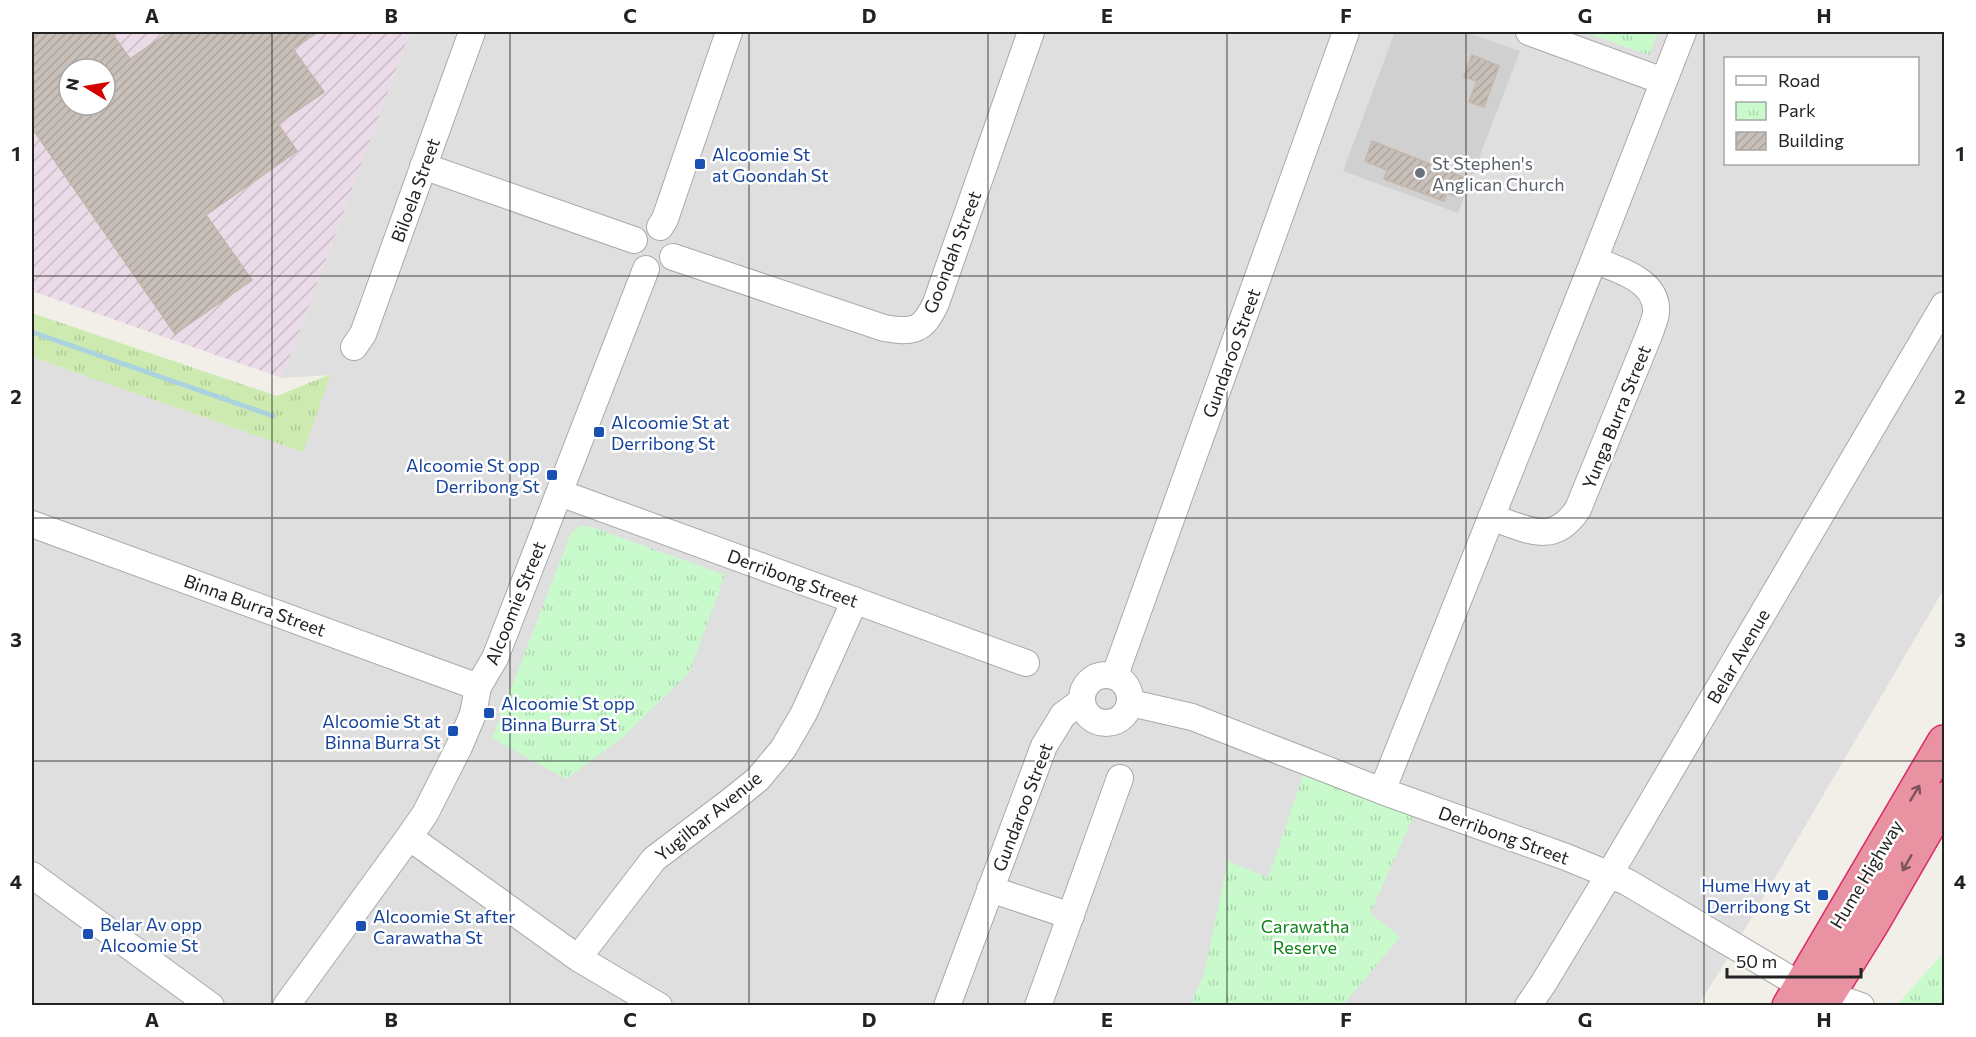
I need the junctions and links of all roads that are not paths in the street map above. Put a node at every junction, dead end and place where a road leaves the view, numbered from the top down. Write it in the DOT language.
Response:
graph roads {
  1 [pos="472,32"];
  2 [pos="729,32"];
  3 [pos="1031,32"];
  4 [pos="1346,32"];
  5 [pos="1529,32"];
  6 [pos="1683,32"];
  7 [pos="1663,81"];
  8 [pos="423,166"];
  9 [pos="660,227"];
  10 [pos="634,240"];
  11 [pos="673,257"];
  12 [pos="1594,260"];
  13 [pos="646,269"];
  14 [pos="1944,305"];
  15 [pos="354,347"];
  16 [pos="560,493"];
  17 [pos="1491,517"];
  18 [pos="32,524"];
  19 [pos="855,600"];
  20 [pos="1026,663"];
  21 [pos="1115,675"];
  22 [pos="478,687"];
  23 [pos="1082,701"];
  24 [pos="1131,703"];
  25 [pos="1944,742"];
  26 [pos="1120,778"];
  27 [pos="1382,791"];
  28 [pos="1944,799"];
  29 [pos="409,837"];
  30 [pos="32,875"];
  31 [pos="1609,875"];
  32 [pos="990,889"];
  33 [pos="1071,916"];
  34 [pos="578,958"];
  35 [pos="1809,998"];
  36 [pos="211,1005"];
  37 [pos="286,1005"];
  38 [pos="659,1005"];
  39 [pos="947,1005"];
  40 [pos="1038,1005"];
  41 [pos="1528,1005"];
  42 [pos="1861,1005"];
  1 -- 8 [label="street, Biloela Street"];
  2 -- 9 [label="street"];
  3 -- 11 [label="street, Goondah Street"];
  4 -- 21 [label="street, Gundaroo Street"];
  5 -- 7 [label="street"];
  6 -- 7 [label="street"];
  7 -- 12 [label="street"];
  8 -- 10 [label="street"];
  8 -- 15 [label="street, Biloela Street"];
  9 -- 10 [label="street"];
  9 -- 11 [label="street"];
  10 -- 13 [label="street"];
  11 -- 13 [label="street"];
  12 -- 17 [label="street"];
  12 -- 17 [label="street, Yunga Burra Street"];
  13 -- 16 [label="street, Alcoomie Street"];
  14 -- 31 [label="street, Belar Avenue"];
  16 -- 19 [label="street, Derribong Street"];
  16 -- 22 [label="street, Alcoomie Street"];
  17 -- 27 [label="street"];
  18 -- 22 [label="street, Binna Burra Street"];
  19 -- 20 [label="street, Derribong Street"];
  19 -- 34 [label="street, Yugilbar Avenue"];
  21 -- 23 [label="street"];
  21 -- 24 [label="street"];
  22 -- 29 [label="street, Alcoomie Street"];
  23 -- 24 [label="street"];
  23 -- 32 [label="street, Gundaroo Street"];
  24 -- 27 [label="street, Derribong Street"];
  35 -- 25 [label="highway, Hume Highway, one-way"];
  26 -- 33 [label="street"];
  27 -- 31 [label="street, Derribong Street"];
  28 -- 35 [label="highway, Hume Highway, one-way"];
  29 -- 34 [label="street"];
  29 -- 37 [label="street, Alcoomie Street"];
  30 -- 36 [label="street"];
  31 -- 35 [label="street, Derribong Street"];
  31 -- 41 [label="street, Belar Avenue"];
  32 -- 33 [label="street, Gundaroo Street"];
  32 -- 39 [label="street, Gundaroo Street"];
  33 -- 40 [label="street"];
  34 -- 38 [label="street"];
  35 -- 42 [label="street, Derribong Street"];
}
